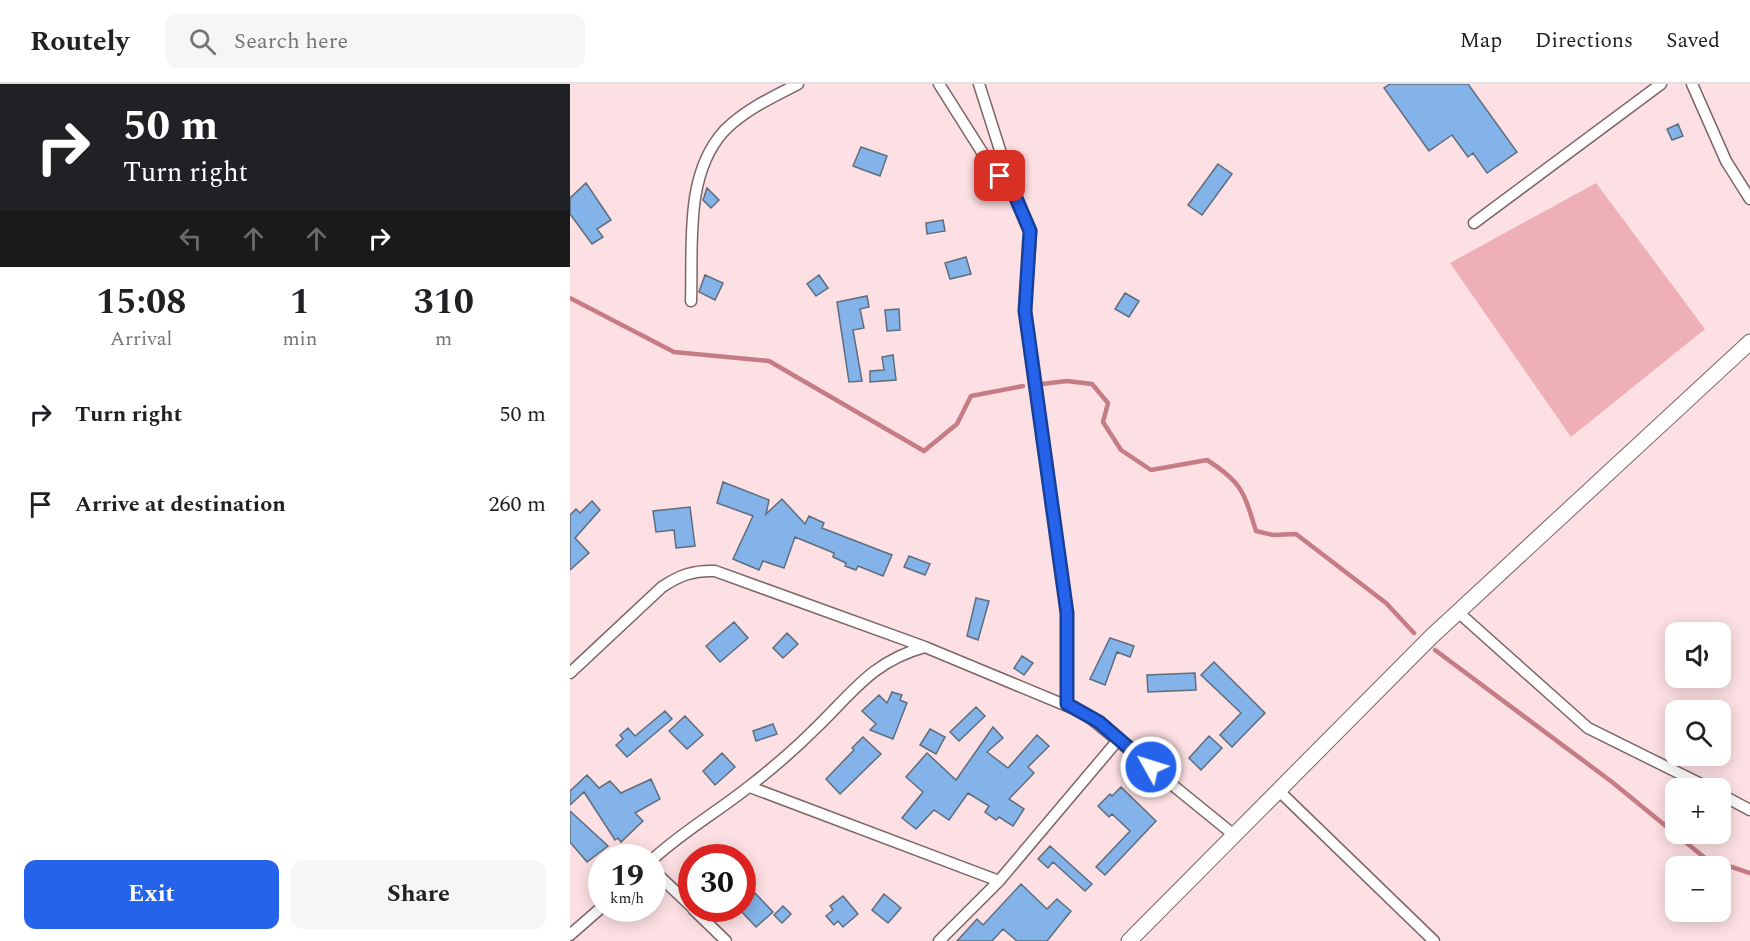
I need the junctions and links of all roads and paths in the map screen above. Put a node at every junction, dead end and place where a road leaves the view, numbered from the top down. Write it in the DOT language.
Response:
graph roads {
  1 [pos="798,84"];
  2 [pos="939,84"];
  3 [pos="979,84"];
  4 [pos="1661,84"];
  5 [pos="1692,84"];
  6 [pos="1013,191"];
  7 [pos="1750,199"];
  8 [pos="1474,223"];
  9 [pos="691,301"];
  10 [pos="1750,342"];
  11 [pos="1458,612"];
  12 [pos="925,647"];
  13 [pos="570,673"];
  14 [pos="1067,704"];
  15 [pos="1118,740"];
  16 [pos="1689,778"];
  17 [pos="750,787"];
  18 [pos="1278,790"];
  19 [pos="1731,800"];
  20 [pos="1750,810"];
  21 [pos="1234,835"];
  22 [pos="666,847"];
  23 [pos="999,880"];
  24 [pos="666,883"];
  25 [pos="678,894"];
  26 [pos="588,919"];
  27 [pos="706,922"];
  28 [pos="570,935"];
  29 [pos="726,941"];
  30 [pos="939,941"];
  31 [pos="1129,941"];
  32 [pos="1434,941"];
  1 -- 9 [label="street"];
  2 -- 6 [label="street"];
  3 -- 6 [label="street"];
  4 -- 8 [label="street"];
  5 -- 7 [label="street"];
  6 -- 14 [label="street"];
  10 -- 11 [label="street"];
  11 -- 16 [label="street"];
  11 -- 18 [label="street"];
  12 -- 13 [label="street"];
  12 -- 14 [label="street"];
  12 -- 17 [label="street"];
  14 -- 15 [label="street"];
  15 -- 21 [label="street"];
  15 -- 23 [label="street"];
  17 -- 22 [label="street"];
  17 -- 23 [label="street"];
  18 -- 21 [label="street"];
  18 -- 32 [label="street"];
  19 -- 20 [label="street"];
  21 -- 31 [label="street"];
  23 -- 30 [label="street"];
  24 -- 25 [label="street"];
  26 -- 28 [label="street"];
  27 -- 29 [label="street"];
}
